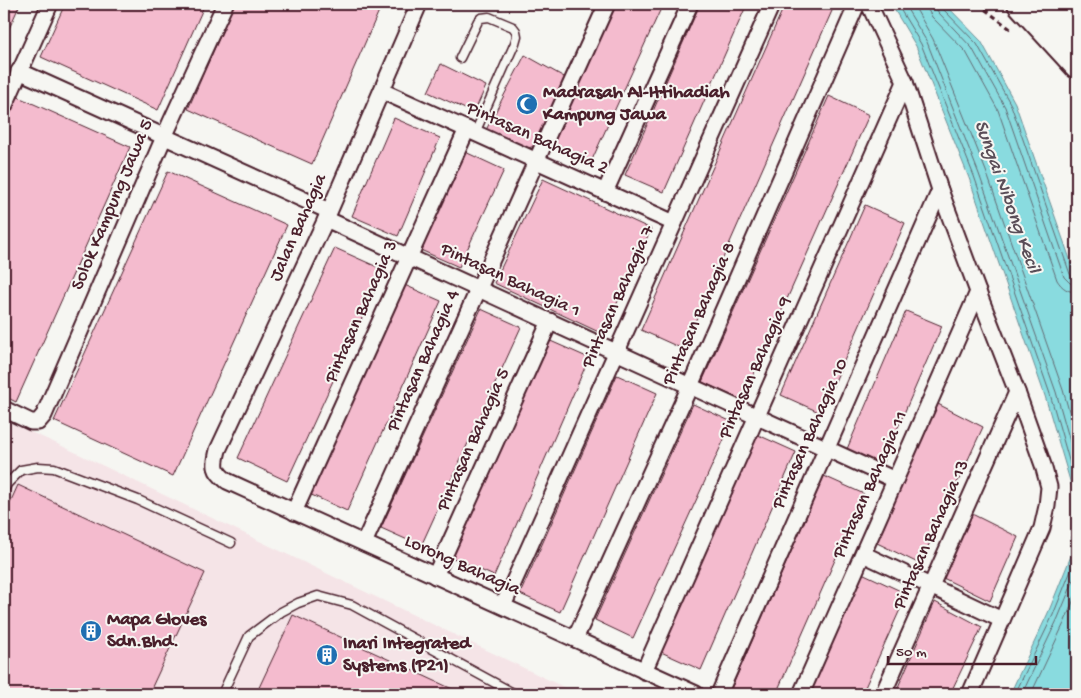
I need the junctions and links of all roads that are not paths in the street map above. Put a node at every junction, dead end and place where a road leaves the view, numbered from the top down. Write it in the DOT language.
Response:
graph roads {
  1 [pos="50,4"];
  2 [pos="226,4"];
  3 [pos="419,4"];
  4 [pos="607,4"];
  5 [pos="690,4"];
  6 [pos="772,4"];
  7 [pos="857,4"];
  8 [pos="869,4"];
  9 [pos="1020,4"];
  10 [pos="1026,4"];
  11 [pos="1053,4"];
  12 [pos="1077,20"];
  13 [pos="1077,39"];
  14 [pos="460,58"];
  15 [pos="1077,66"];
  16 [pos="19,71"];
  17 [pos="905,82"];
  18 [pos="382,91"];
  19 [pos="4,107"];
  20 [pos="471,131"];
  21 [pos="164,137"];
  22 [pos="536,160"];
  23 [pos="940,190"];
  24 [pos="605,192"];
  25 [pos="328,215"];
  26 [pos="674,223"];
  27 [pos="409,257"];
  28 [pos="479,289"];
  29 [pos="978,292"];
  30 [pos="550,321"];
  31 [pos="616,352"];
  32 [pos="690,386"];
  33 [pos="1017,392"];
  34 [pos="4,409"];
  35 [pos="756,416"];
  36 [pos="826,449"];
  37 [pos="216,468"];
  38 [pos="895,480"];
  39 [pos="4,491"];
  40 [pos="294,512"];
  41 [pos="231,543"];
  42 [pos="364,543"];
  43 [pos="863,554"];
  44 [pos="436,576"];
  45 [pos="931,587"];
  46 [pos="503,606"];
  47 [pos="1002,620"];
  48 [pos="575,639"];
  49 [pos="644,671"];
  50 [pos="222,694"];
  51 [pos="516,694"];
  52 [pos="696,694"];
  53 [pos="719,694"];
  54 [pos="801,694"];
  55 [pos="883,694"];
  56 [pos="970,694"];
  1 -- 16 [label="street"];
  2 -- 21 [label="street, Solok Kampung Jawa 5"];
  3 -- 18 [label="street, Jalan Bahagia"];
  4 -- 22 [label="street, Pintasan Bahagia 4"];
  5 -- 24 [label="street"];
  6 -- 26 [label="street, Pintasan Bahagia 7"];
  7 -- 32 [label="street, Pintasan Bahagia 8"];
  8 -- 17 [label="street"];
  9 -- 15 [label="main road"];
  10 -- 13 [label="main road"];
  11 -- 12 [label="highway"];
  14 -- 20 [label="lane"];
  16 -- 19 [label="street"];
  16 -- 21 [label="street, Pintasan Bahagia 1"];
  17 -- 23 [label="street"];
  17 -- 35 [label="street, Pintasan Bahagia 9"];
  18 -- 20 [label="street, Pintasan Bahagia 2"];
  18 -- 25 [label="street, Jalan Bahagia"];
  20 -- 22 [label="street, Pintasan Bahagia 2"];
  20 -- 27 [label="street, Pintasan Bahagia 3"];
  21 -- 25 [label="street, Pintasan Bahagia 1"];
  21 -- 34 [label="street, Solok Kampung Jawa 5"];
  22 -- 24 [label="street, Pintasan Bahagia 2"];
  22 -- 28 [label="street, Pintasan Bahagia 4"];
  23 -- 29 [label="street"];
  23 -- 36 [label="street, Pintasan Bahagia 10"];
  24 -- 26 [label="street, Pintasan Bahagia 2"];
  25 -- 27 [label="street, Pintasan Bahagia 1"];
  25 -- 37 [label="street, Jalan Bahagia"];
  26 -- 31 [label="street, Pintasan Bahagia 7"];
  27 -- 28 [label="street, Pintasan Bahagia 1"];
  27 -- 40 [label="street, Pintasan Bahagia 3"];
  28 -- 30 [label="street, Pintasan Bahagia 1"];
  28 -- 42 [label="street, Pintasan Bahagia 4"];
  29 -- 33 [label="street"];
  29 -- 38 [label="street, Pintasan Bahagia 11"];
  30 -- 31 [label="street, Pintasan Bahagia 1"];
  30 -- 44 [label="street, Pintasan Bahagia 5"];
  31 -- 32 [label="street, Pintasan Bahagia 1"];
  31 -- 46 [label="street, Pintasan Bahagia 7"];
  32 -- 35 [label="street, Pintasan Bahagia 1"];
  32 -- 48 [label="street, Pintasan Bahagia 8"];
  33 -- 45 [label="street, Pintasan Bahagia 13"];
  33 -- 47 [label="street"];
  35 -- 36 [label="street, Pintasan Bahagia 1"];
  35 -- 49 [label="street, Pintasan Bahagia 9"];
  36 -- 38 [label="street, Pintasan Bahagia 1"];
  36 -- 53 [label="street, Pintasan Bahagia 10"];
  37 -- 40 [label="street, Lorong Bahagia"];
  38 -- 43 [label="street, Pintasan Bahagia 11"];
  39 -- 41 [label="lane"];
  40 -- 42 [label="street, Lorong Bahagia"];
  42 -- 44 [label="street, Lorong Bahagia"];
  43 -- 45 [label="street"];
  43 -- 54 [label="street, Pintasan Bahagia 11"];
  44 -- 46 [label="street, Lorong Bahagia"];
  45 -- 47 [label="street"];
  45 -- 55 [label="street, Pintasan Bahagia 13"];
  46 -- 48 [label="street, Lorong Bahagia"];
  47 -- 56 [label="street"];
  48 -- 49 [label="street, Lorong Bahagia"];
  49 -- 52 [label="street, Lorong Bahagia"];
  50 -- 51 [label="lane"];
}
